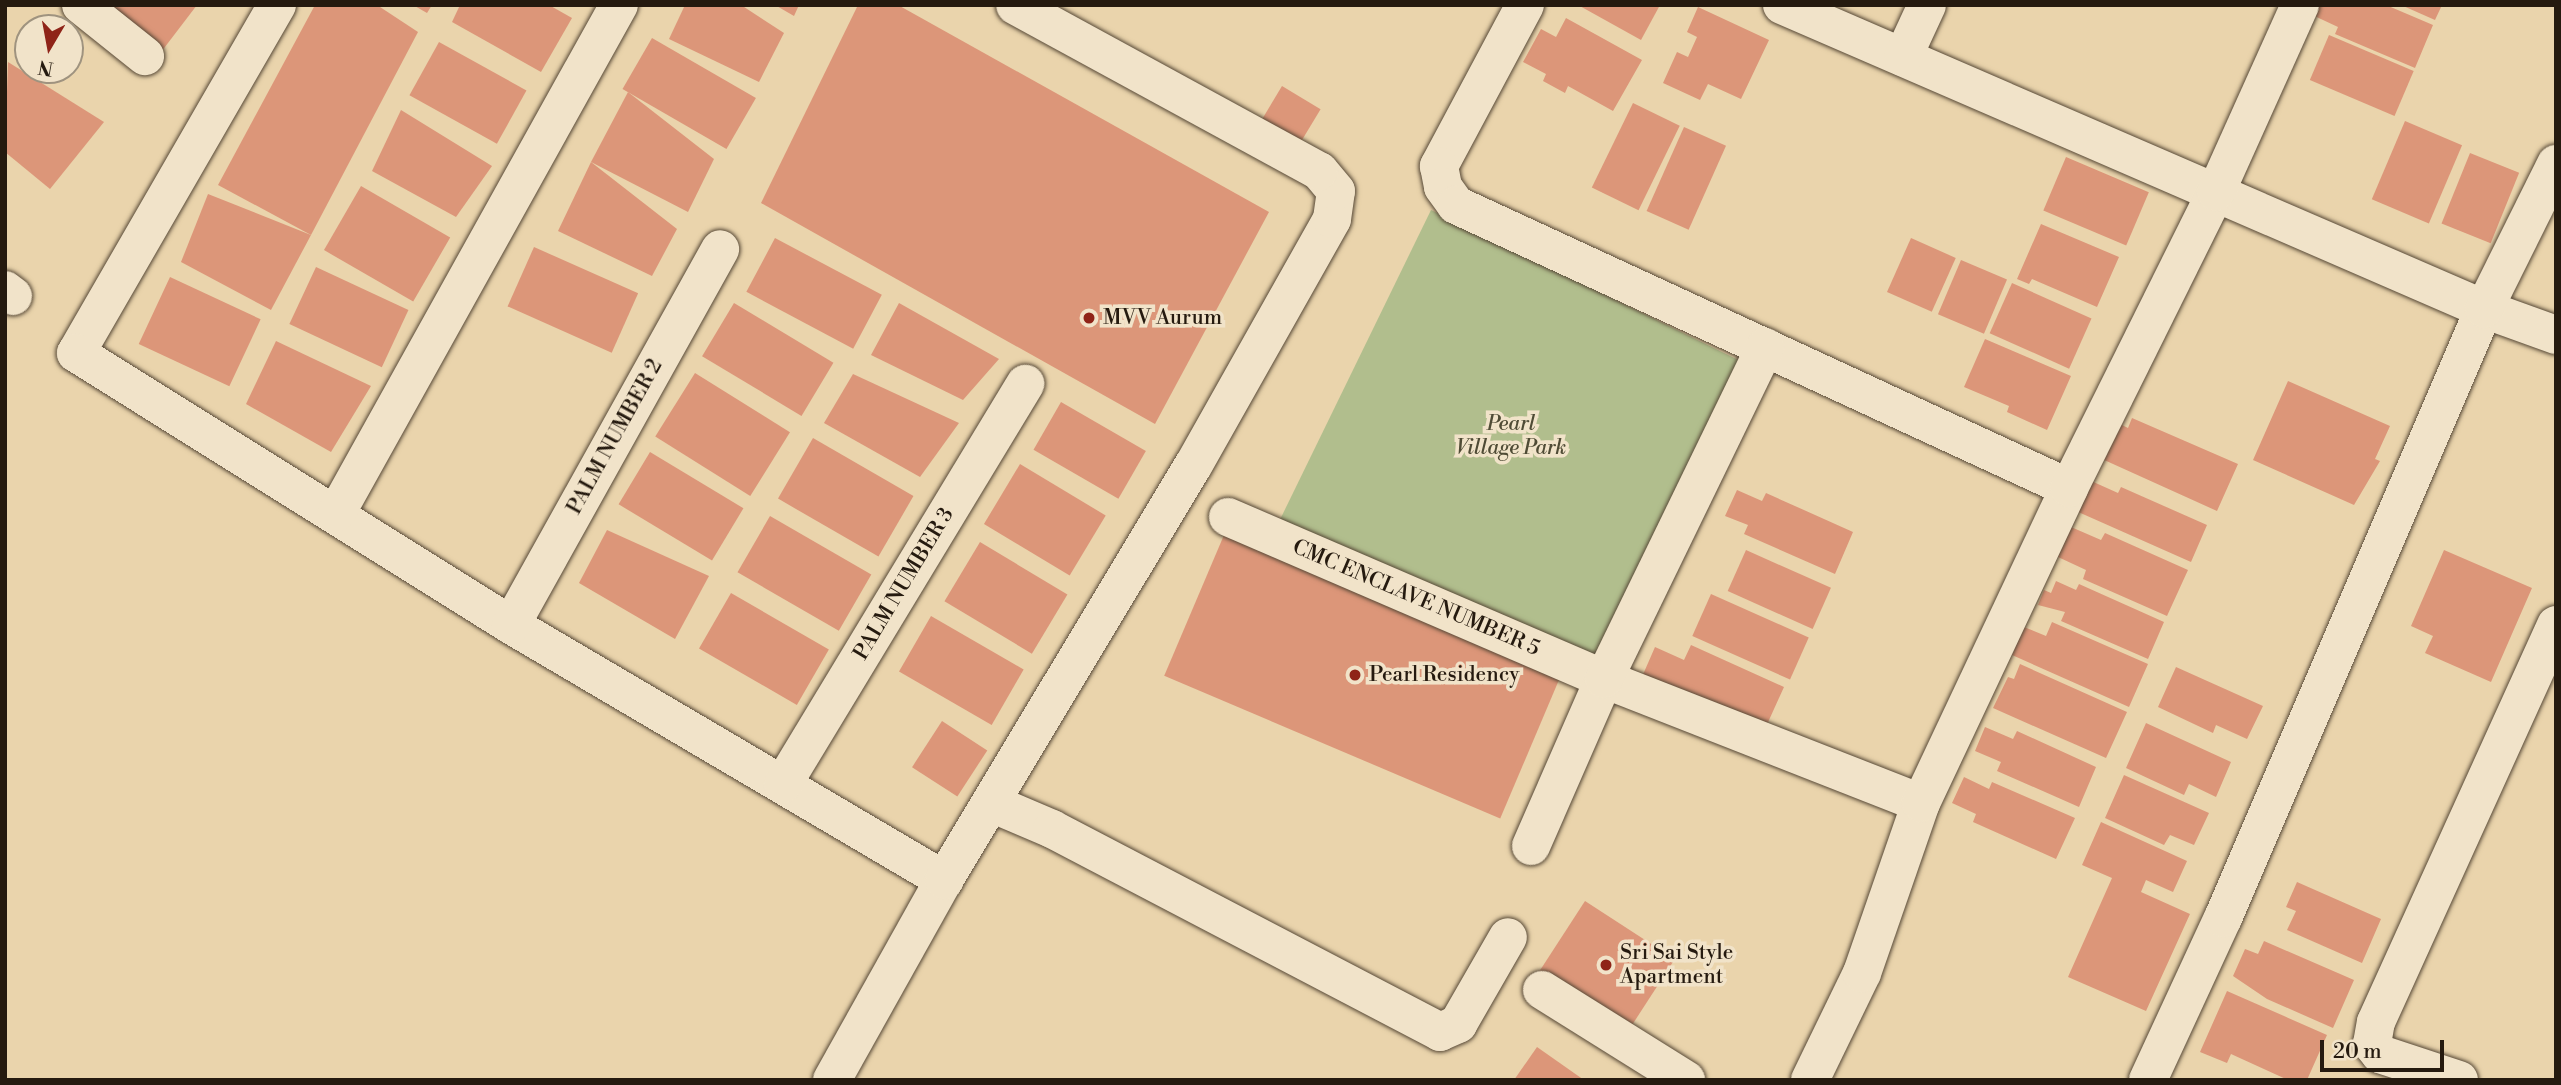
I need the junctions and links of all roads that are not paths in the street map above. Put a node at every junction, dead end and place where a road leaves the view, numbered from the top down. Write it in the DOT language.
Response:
graph roads {
  1 [pos="81,5"];
  2 [pos="277,5"];
  3 [pos="619,5"];
  4 [pos="1015,5"];
  5 [pos="1525,5"];
  6 [pos="1782,5"];
  7 [pos="1927,5"];
  8 [pos="2300,5"];
  9 [pos="145,56"];
  10 [pos="1903,57"];
  11 [pos="2556,164"];
  12 [pos="2216,191"];
  13 [pos="720,249"];
  14 [pos="2484,309"];
  15 [pos="2556,335"];
  16 [pos="1765,347"];
  17 [pos="1025,384"];
  18 [pos="2069,488"];
  19 [pos="337,512"];
  20 [pos="1228,517"];
  21 [pos="510,625"];
  22 [pos="2556,625"];
  23 [pos="1604,679"];
  24 [pos="783,784"];
  25 [pos="991,803"];
  26 [pos="1921,803"];
  27 [pos="1531,846"];
  28 [pos="944,880"];
  29 [pos="1508,937"];
  30 [pos="1542,990"];
  31 [pos="832,1080"];
  32 [pos="1686,1080"];
  33 [pos="1810,1080"];
  34 [pos="2148,1080"];
  35 [pos="2459,1080"];
  1 -- 9 [label="street"];
  2 -- 19 [label="street"];
  3 -- 19 [label="street"];
  4 -- 25 [label="street"];
  5 -- 16 [label="street"];
  6 -- 10 [label="street"];
  7 -- 10 [label="street"];
  8 -- 12 [label="street"];
  10 -- 12 [label="street"];
  11 -- 14 [label="street"];
  12 -- 14 [label="street"];
  12 -- 18 [label="street"];
  13 -- 21 [label="street, PALM NUMBER 2"];
  14 -- 15 [label="street"];
  14 -- 34 [label="street"];
  16 -- 18 [label="street"];
  16 -- 23 [label="street"];
  17 -- 24 [label="street, PALM NUMBER 3"];
  18 -- 26 [label="street"];
  19 -- 21 [label="street"];
  20 -- 23 [label="street, CMC ENCLAVE NUMBER 5"];
  21 -- 24 [label="street"];
  22 -- 35 [label="street"];
  23 -- 26 [label="street, CMC ENCLAVE NUMBER 5"];
  23 -- 27 [label="street"];
  24 -- 28 [label="street"];
  25 -- 28 [label="street"];
  25 -- 29 [label="street"];
  26 -- 33 [label="street"];
  28 -- 31 [label="street"];
  30 -- 32 [label="street"];
}
